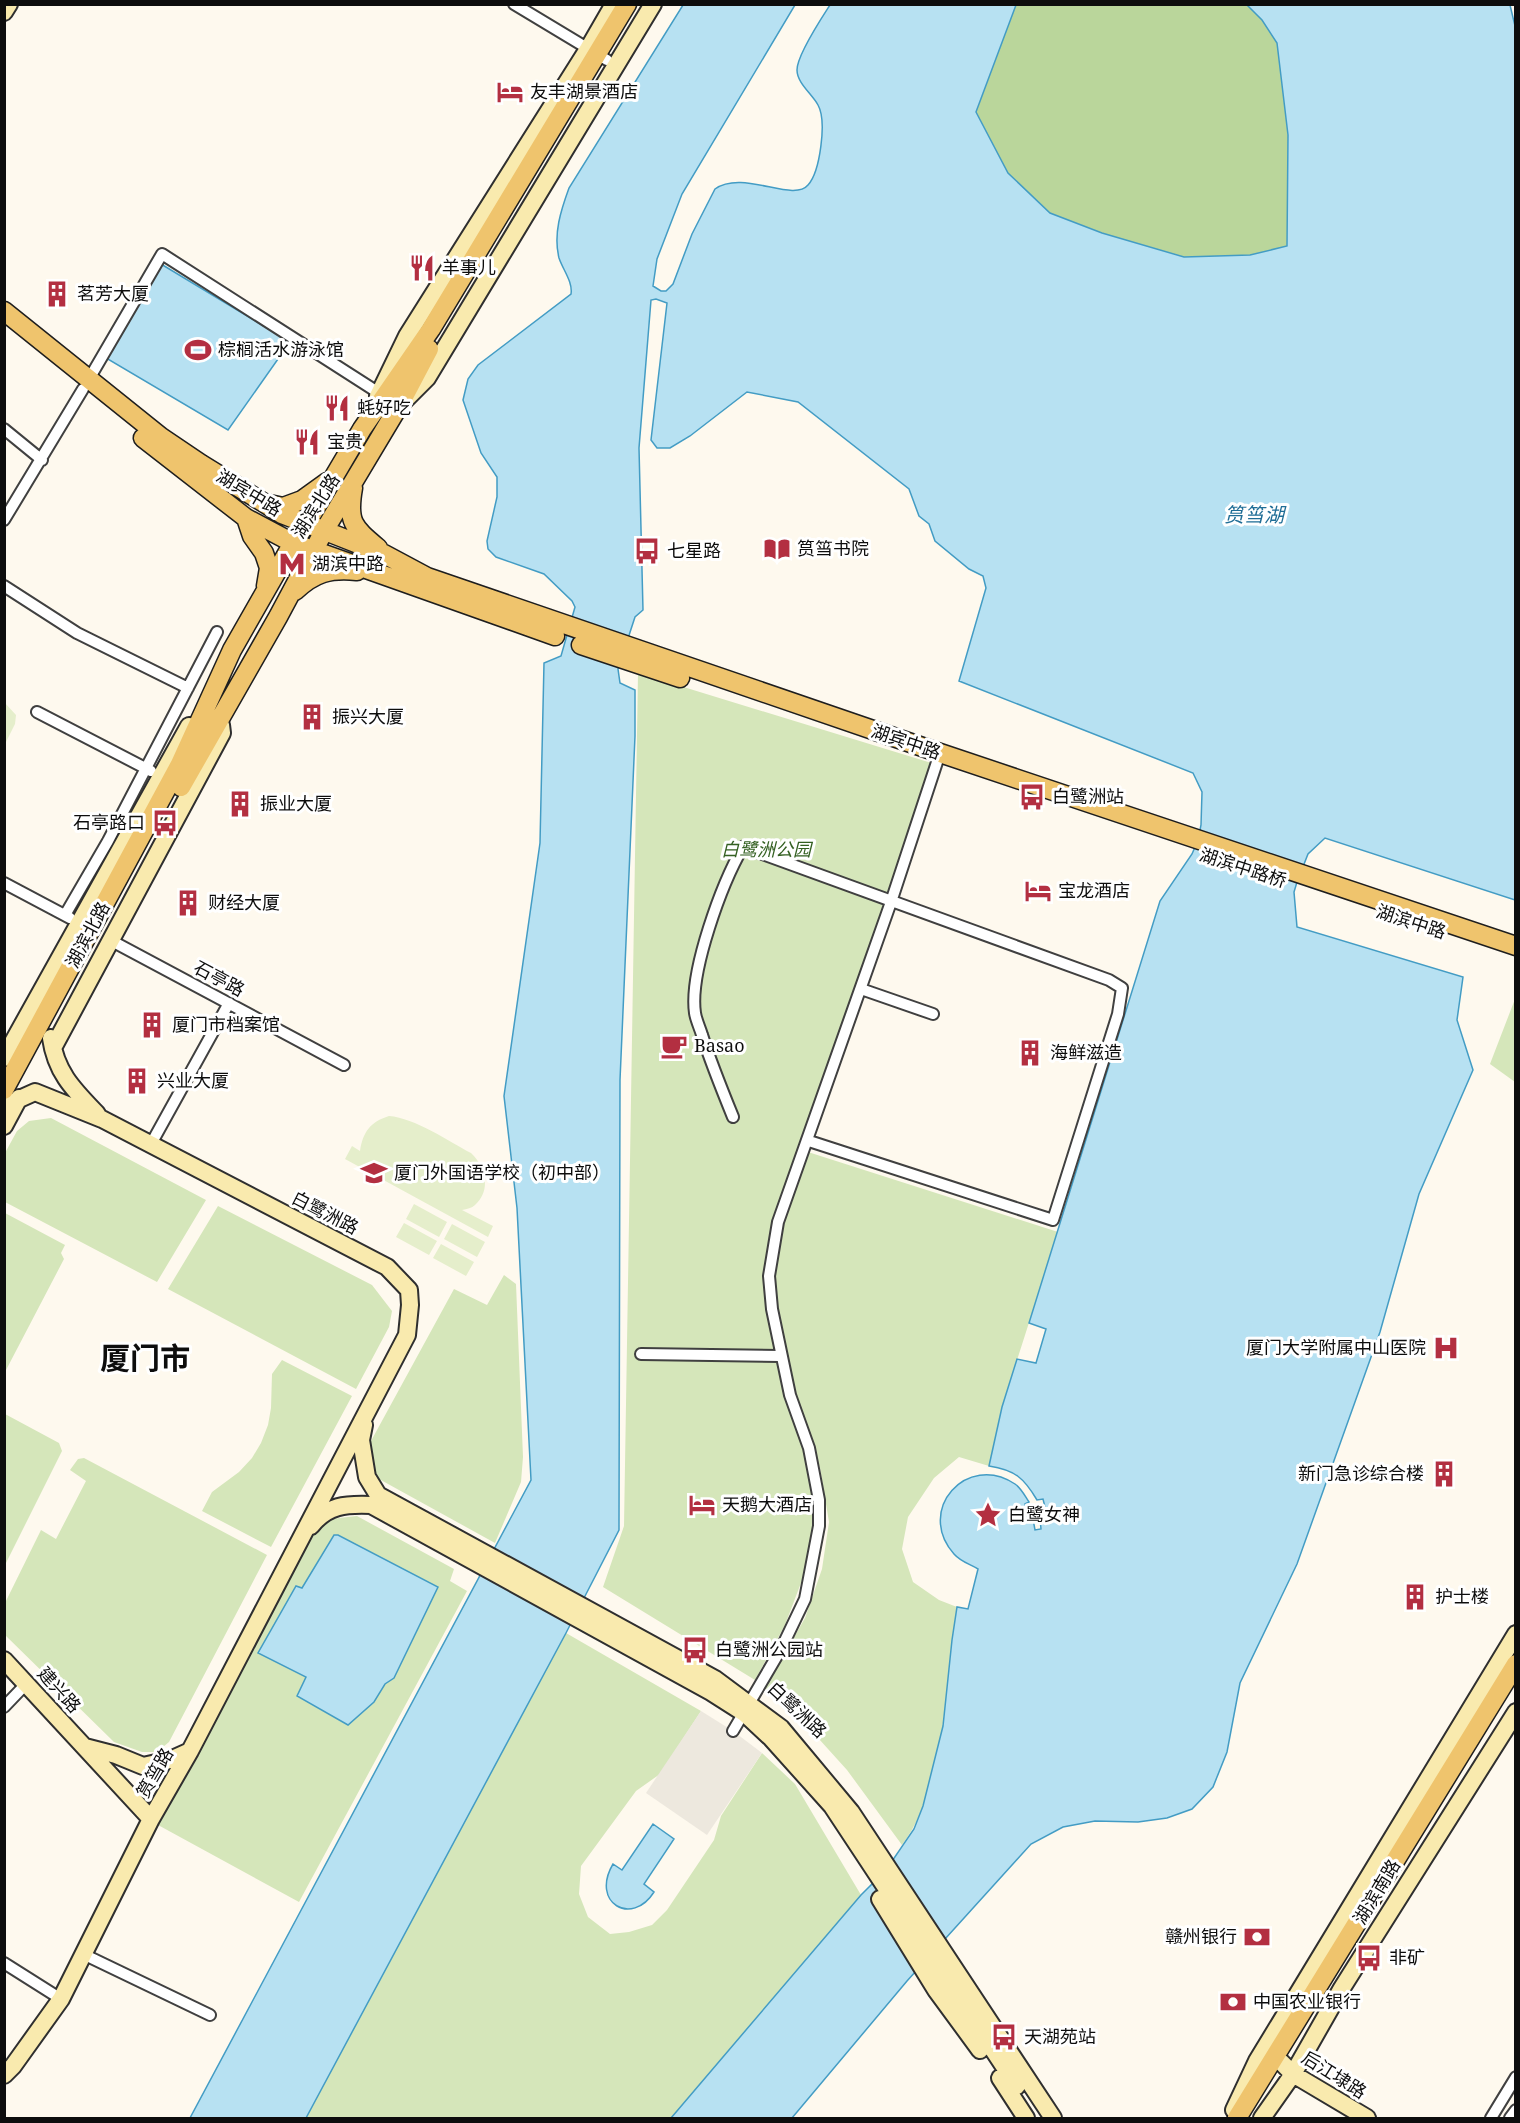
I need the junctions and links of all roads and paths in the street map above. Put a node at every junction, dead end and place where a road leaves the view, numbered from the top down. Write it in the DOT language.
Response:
graph roads {
  1 [pos="9,4"];
  2 [pos="514,4"];
  3 [pos="614,4"];
  4 [pos="627,4"];
  5 [pos="640,4"];
  6 [pos="653,4"];
  7 [pos="4,12"];
  8 [pos="597,55"];
  9 [pos="4,311"];
  10 [pos="4,327"];
  11 [pos="86,384"];
  12 [pos="379,393"];
  13 [pos="400,404"];
  14 [pos="4,429"];
  15 [pos="362,429"];
  16 [pos="42,460"];
  17 [pos="335,475"];
  18 [pos="354,480"];
  19 [pos="264,503"];
  20 [pos="5,517"];
  21 [pos="246,518"];
  22 [pos="306,524"];
  23 [pos="324,531"];
  24 [pos="293,543"];
  25 [pos="314,550"];
  26 [pos="384,554"];
  27 [pos="378,573"];
  28 [pos="4,586"];
  29 [pos="265,591"];
  30 [pos="289,596"];
  31 [pos="560,631"];
  32 [pos="217,632"];
  33 [pos="232,650"];
  34 [pos="188,688"];
  35 [pos="37,712"];
  36 [pos="220,715"];
  37 [pos="939,759"];
  38 [pos="146,768"];
  39 [pos="161,777"];
  40 [pos="1181,841"];
  41 [pos="4,883"];
  42 [pos="1307,883"];
  43 [pos="891,902"];
  44 [pos="72,919"];
  45 [pos="110,940"];
  46 [pos="1515,946"];
  47 [pos="1515,956"];
  48 [pos="861,989"];
  49 [pos="229,1003"];
  50 [pos="933,1014"];
  51 [pos="50,1029"];
  52 [pos="52,1048"];
  53 [pos="4,1058"];
  54 [pos="344,1065"];
  55 [pos="9,1098"];
  56 [pos="733,1117"];
  57 [pos="102,1119"];
  58 [pos="4,1126"];
  59 [pos="809,1141"];
  60 [pos="152,1144"];
  61 [pos="641,1354"];
  62 [pos="780,1356"];
  63 [pos="368,1409"];
  64 [pos="328,1483"];
  65 [pos="295,1547"];
  66 [pos="483,1561"];
  67 [pos="580,1614"];
  68 [pos="1515,1634"];
  69 [pos="4,1660"];
  70 [pos="1515,1664"];
  71 [pos="27,1683"];
  72 [pos="1515,1687"];
  73 [pos="4,1707"];
  74 [pos="745,1712"];
  75 [pos="1515,1712"];
  76 [pos="84,1747"];
  77 [pos="190,1751"];
  78 [pos="151,1819"];
  79 [pos="877,1865"];
  80 [pos="83,1954"];
  81 [pos="4,1963"];
  82 [pos="949,1976"];
  83 [pos="61,1999"];
  84 [pos="210,2015"];
  85 [pos="1287,2068"];
  86 [pos="4,2075"];
  87 [pos="1515,2078"];
  88 [pos="1515,2110"];
  89 [pos="1026,2118"];
  90 [pos="1040,2118"];
  91 [pos="1053,2118"];
  92 [pos="1066,2118"];
  93 [pos="1230,2118"];
  94 [pos="1237,2118"];
  95 [pos="1248,2118"];
  96 [pos="1262,2118"];
  97 [pos="1367,2118"];
  98 [pos="1491,2118"];
  99 [pos="1510,2118"];
  1 -- 7 [label="main road"];
  2 -- 8 [label="street"];
  3 -- 8 [label="main road"];
  4 -- 8 [label="main road, 湖滨北路"];
  5 -- 8 [label="main road, 湖滨北路"];
  6 -- 13 [label="main road"];
  8 -- 12 [label="main road"];
  8 -- 13 [label="main road, 湖滨北路"];
  8 -- 15 [label="main road, 湖滨北路"];
  9 -- 11 [label="main road, 湖宾中路"];
  10 -- 11 [label="main road"];
  11 -- 12 [label="street"];
  11 -- 16 [label="street"];
  11 -- 19 [label="main road, 湖宾中路"];
  11 -- 21 [label="main road"];
  12 -- 15 [label="main road"];
  13 -- 18 [label="main road, 湖滨北路"];
  14 -- 16 [label="street"];
  15 -- 17 [label="main road, 湖滨北路"];
  16 -- 20 [label="street"];
  17 -- 19 [label="main road"];
  17 -- 22 [label="main road, 湖滨北路"];
  18 -- 23 [label="main road, 湖滨北路"];
  18 -- 26 [label="main road"];
  19 -- 22 [label="main road, 湖宾中路"];
  21 -- 24 [label="main road"];
  21 -- 29 [label="main road"];
  22 -- 23 [label="main road, 湖宾中路"];
  22 -- 24 [label="main road, 湖滨北路"];
  23 -- 25 [label="main road, 湖滨北路"];
  23 -- 26 [label="main road, 湖宾中路"];
  24 -- 25 [label="main road"];
  24 -- 29 [label="main road, 湖滨北路"];
  25 -- 27 [label="main road"];
  25 -- 30 [label="main road, 湖滨北路"];
  26 -- 31 [label="main road, 湖宾中路"];
  27 -- 30 [label="main road"];
  27 -- 31 [label="main road"];
  28 -- 34 [label="street"];
  29 -- 33 [label="main road, 湖滨北路"];
  30 -- 36 [label="main road, 湖滨北路"];
  31 -- 37 [label="main road, 湖宾中路"];
  32 -- 34 [label="street"];
  33 -- 39 [label="main road"];
  33 -- 55 [label="main road, 湖滨北路"];
  34 -- 38 [label="street"];
  35 -- 38 [label="street"];
  36 -- 45 [label="main road"];
  36 -- 51 [label="main road, 湖滨北路"];
  37 -- 40 [label="main road, 湖宾中路"];
  37 -- 43 [label="street"];
  38 -- 39 [label="street"];
  38 -- 44 [label="street"];
  39 -- 44 [label="main road"];
  40 -- 42 [label="main road, 湖滨中路桥"];
  41 -- 44 [label="street"];
  42 -- 46 [label="main road"];
  42 -- 47 [label="main road, 湖滨中路"];
  43 -- 48 [label="street"];
  43 -- 56 [label="street"];
  43 -- 59 [label="street"];
  44 -- 53 [label="main road"];
  45 -- 49 [label="street, 石亭路"];
  45 -- 52 [label="main road"];
  48 -- 50 [label="street"];
  48 -- 59 [label="street"];
  49 -- 54 [label="street, 石亭路"];
  49 -- 60 [label="street"];
  51 -- 52 [label="main road, 白鹭洲路"];
  52 -- 57 [label="main road, 白鹭洲路"];
  55 -- 57 [label="main road, 白鹭洲路"];
  55 -- 58 [label="main road"];
  57 -- 60 [label="main road, 白鹭洲路"];
  59 -- 62 [label="street"];
  60 -- 63 [label="main road, 白鹭洲路"];
  61 -- 62 [label="street"];
  62 -- 74 [label="street"];
  63 -- 64 [label="main road, 白鹭洲路"];
  63 -- 66 [label="main road, 白鹭洲路"];
  64 -- 65 [label="main road, 筼筜路"];
  65 -- 66 [label="main road, 白鹭洲路"];
  65 -- 77 [label="main road, 筼筜路"];
  66 -- 67 [label="main road, 白鹭洲路"];
  66 -- 67 [label="main road, 白鹭洲路"];
  67 -- 74 [label="main road, 白鹭洲路"];
  67 -- 74 [label="main road, 白鹭洲路"];
  68 -- 93 [label="main road"];
  69 -- 71 [label="main road, 建兴路"];
  70 -- 94 [label="main road, 湖滨南路"];
  71 -- 73 [label="street"];
  71 -- 76 [label="main road, 建兴路"];
  72 -- 85 [label="main road, 湖滨南路"];
  74 -- 79 [label="main road, 白鹭洲路"];
  74 -- 79 [label="main road, 白鹭洲路"];
  75 -- 85 [label="main road"];
  76 -- 77 [label="main road"];
  76 -- 78 [label="main road, 建兴路"];
  77 -- 78 [label="main road, 筼筜路"];
  78 -- 80 [label="main road, 筼筜路"];
  79 -- 82 [label="main road, 白鹭洲路"];
  79 -- 82 [label="main road, 白鹭洲路"];
  80 -- 83 [label="main road, 筼筜路"];
  80 -- 84 [label="street"];
  81 -- 83 [label="street"];
  82 -- 89 [label="main road, 白鹭洲路"];
  82 -- 90 [label="main road, 白鹭洲路"];
  82 -- 91 [label="main road, 白鹭洲路"];
  82 -- 92 [label="main road, 白鹭洲路"];
  83 -- 86 [label="main road, 筼筜路"];
  85 -- 95 [label="main road, 湖滨南路"];
  85 -- 96 [label="main road"];
  85 -- 97 [label="main road, 后江埭路"];
  87 -- 98 [label="street"];
  88 -- 99 [label="street"];
}
